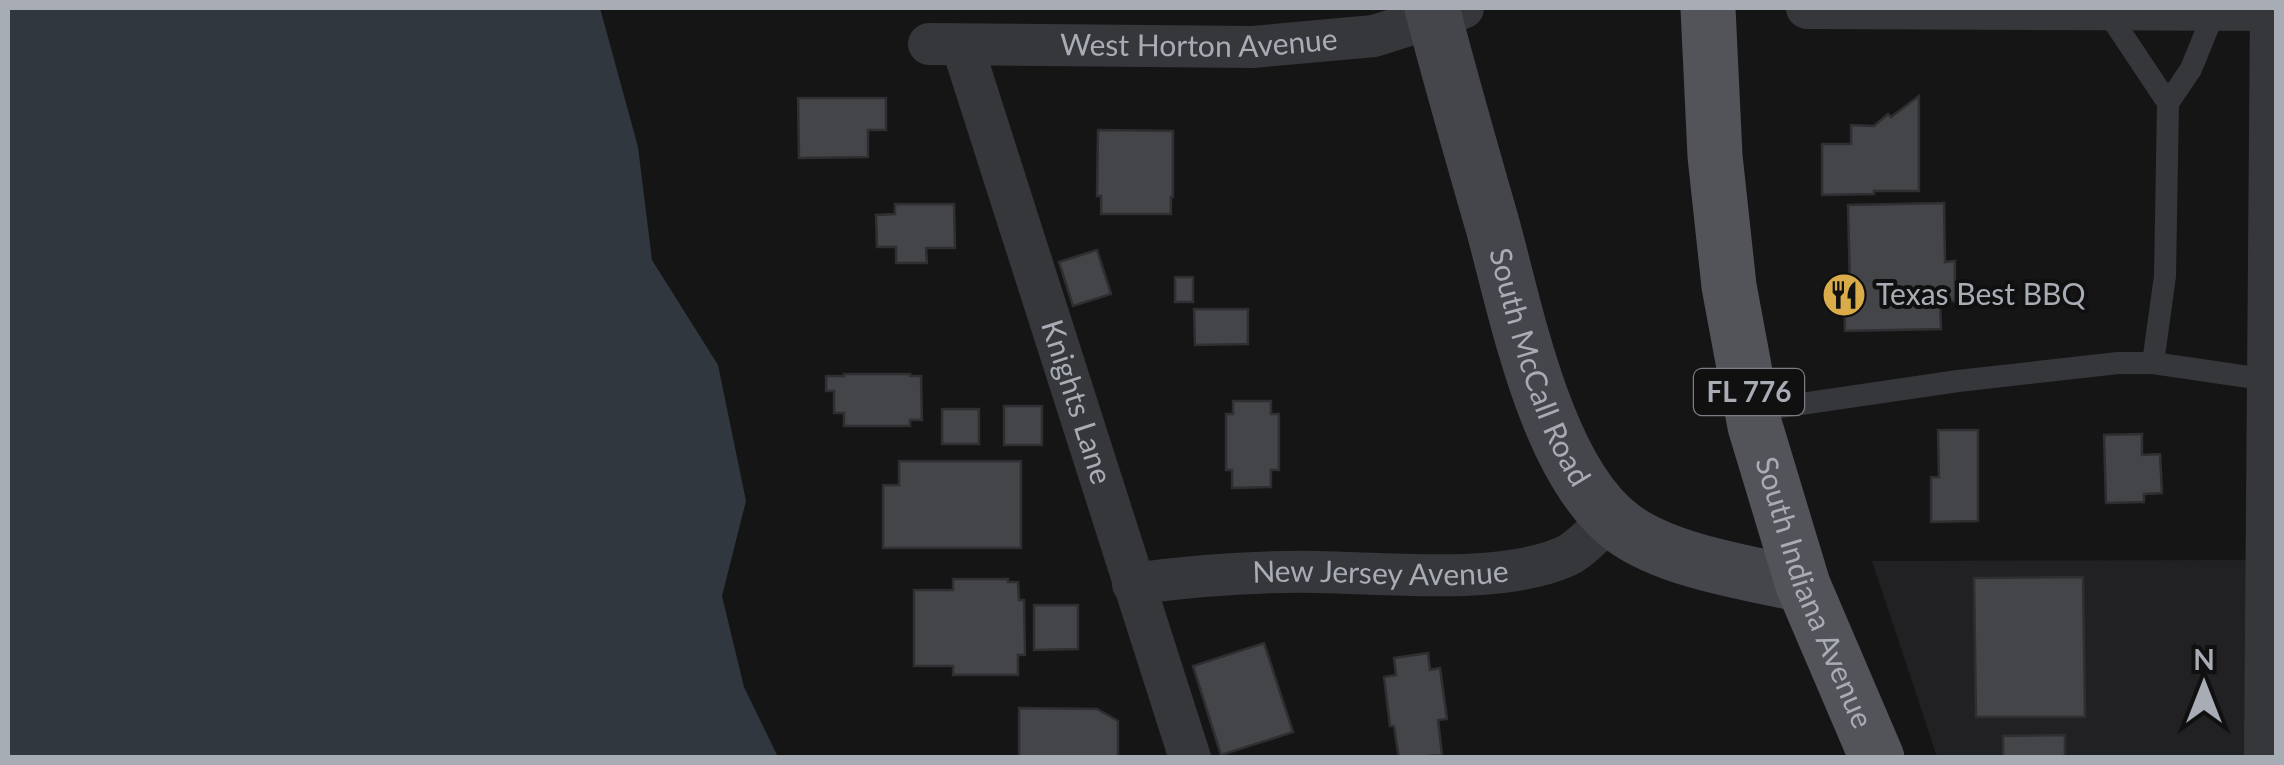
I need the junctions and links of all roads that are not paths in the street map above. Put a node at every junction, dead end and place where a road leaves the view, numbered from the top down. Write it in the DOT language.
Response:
graph roads {
  1 [pos="1708,8"];
  2 [pos="1807,8"];
  3 [pos="2273,9"];
  4 [pos="2106,10"];
  5 [pos="2215,10"];
  6 [pos="1443,11"];
  7 [pos="946,44"];
  8 [pos="2168,102"];
  9 [pos="2153,363"];
  10 [pos="2269,380"];
  11 [pos="1752,411"];
  12 [pos="1611,518"];
  13 [pos="1134,584"];
  14 [pos="1803,585"];
  15 [pos="1190,758"];
  16 [pos="1877,758"];
  17 [pos="2265,758"];
  1 -- 11 [label="main road, South Indiana Avenue / FL 776"];
  2 -- 4 [label="street"];
  3 -- 5 [label="street"];
  3 -- 10 [label="street"];
  4 -- 5 [label="street"];
  4 -- 8 [label="lane"];
  5 -- 8 [label="lane"];
  6 -- 7 [label="street, West Horton Avenue"];
  6 -- 12 [label="street, South McCall Road"];
  7 -- 13 [label="street, Knights Lane"];
  8 -- 9 [label="lane"];
  9 -- 10 [label="lane"];
  9 -- 11 [label="lane"];
  10 -- 17 [label="street"];
  11 -- 14 [label="main road, South Indiana Avenue / FL 776"];
  12 -- 13 [label="street, New Jersey Avenue"];
  12 -- 14 [label="street, South McCall Road"];
  13 -- 15 [label="street, Knights Lane"];
  14 -- 16 [label="main road, South Indiana Avenue / FL 776"];
}
